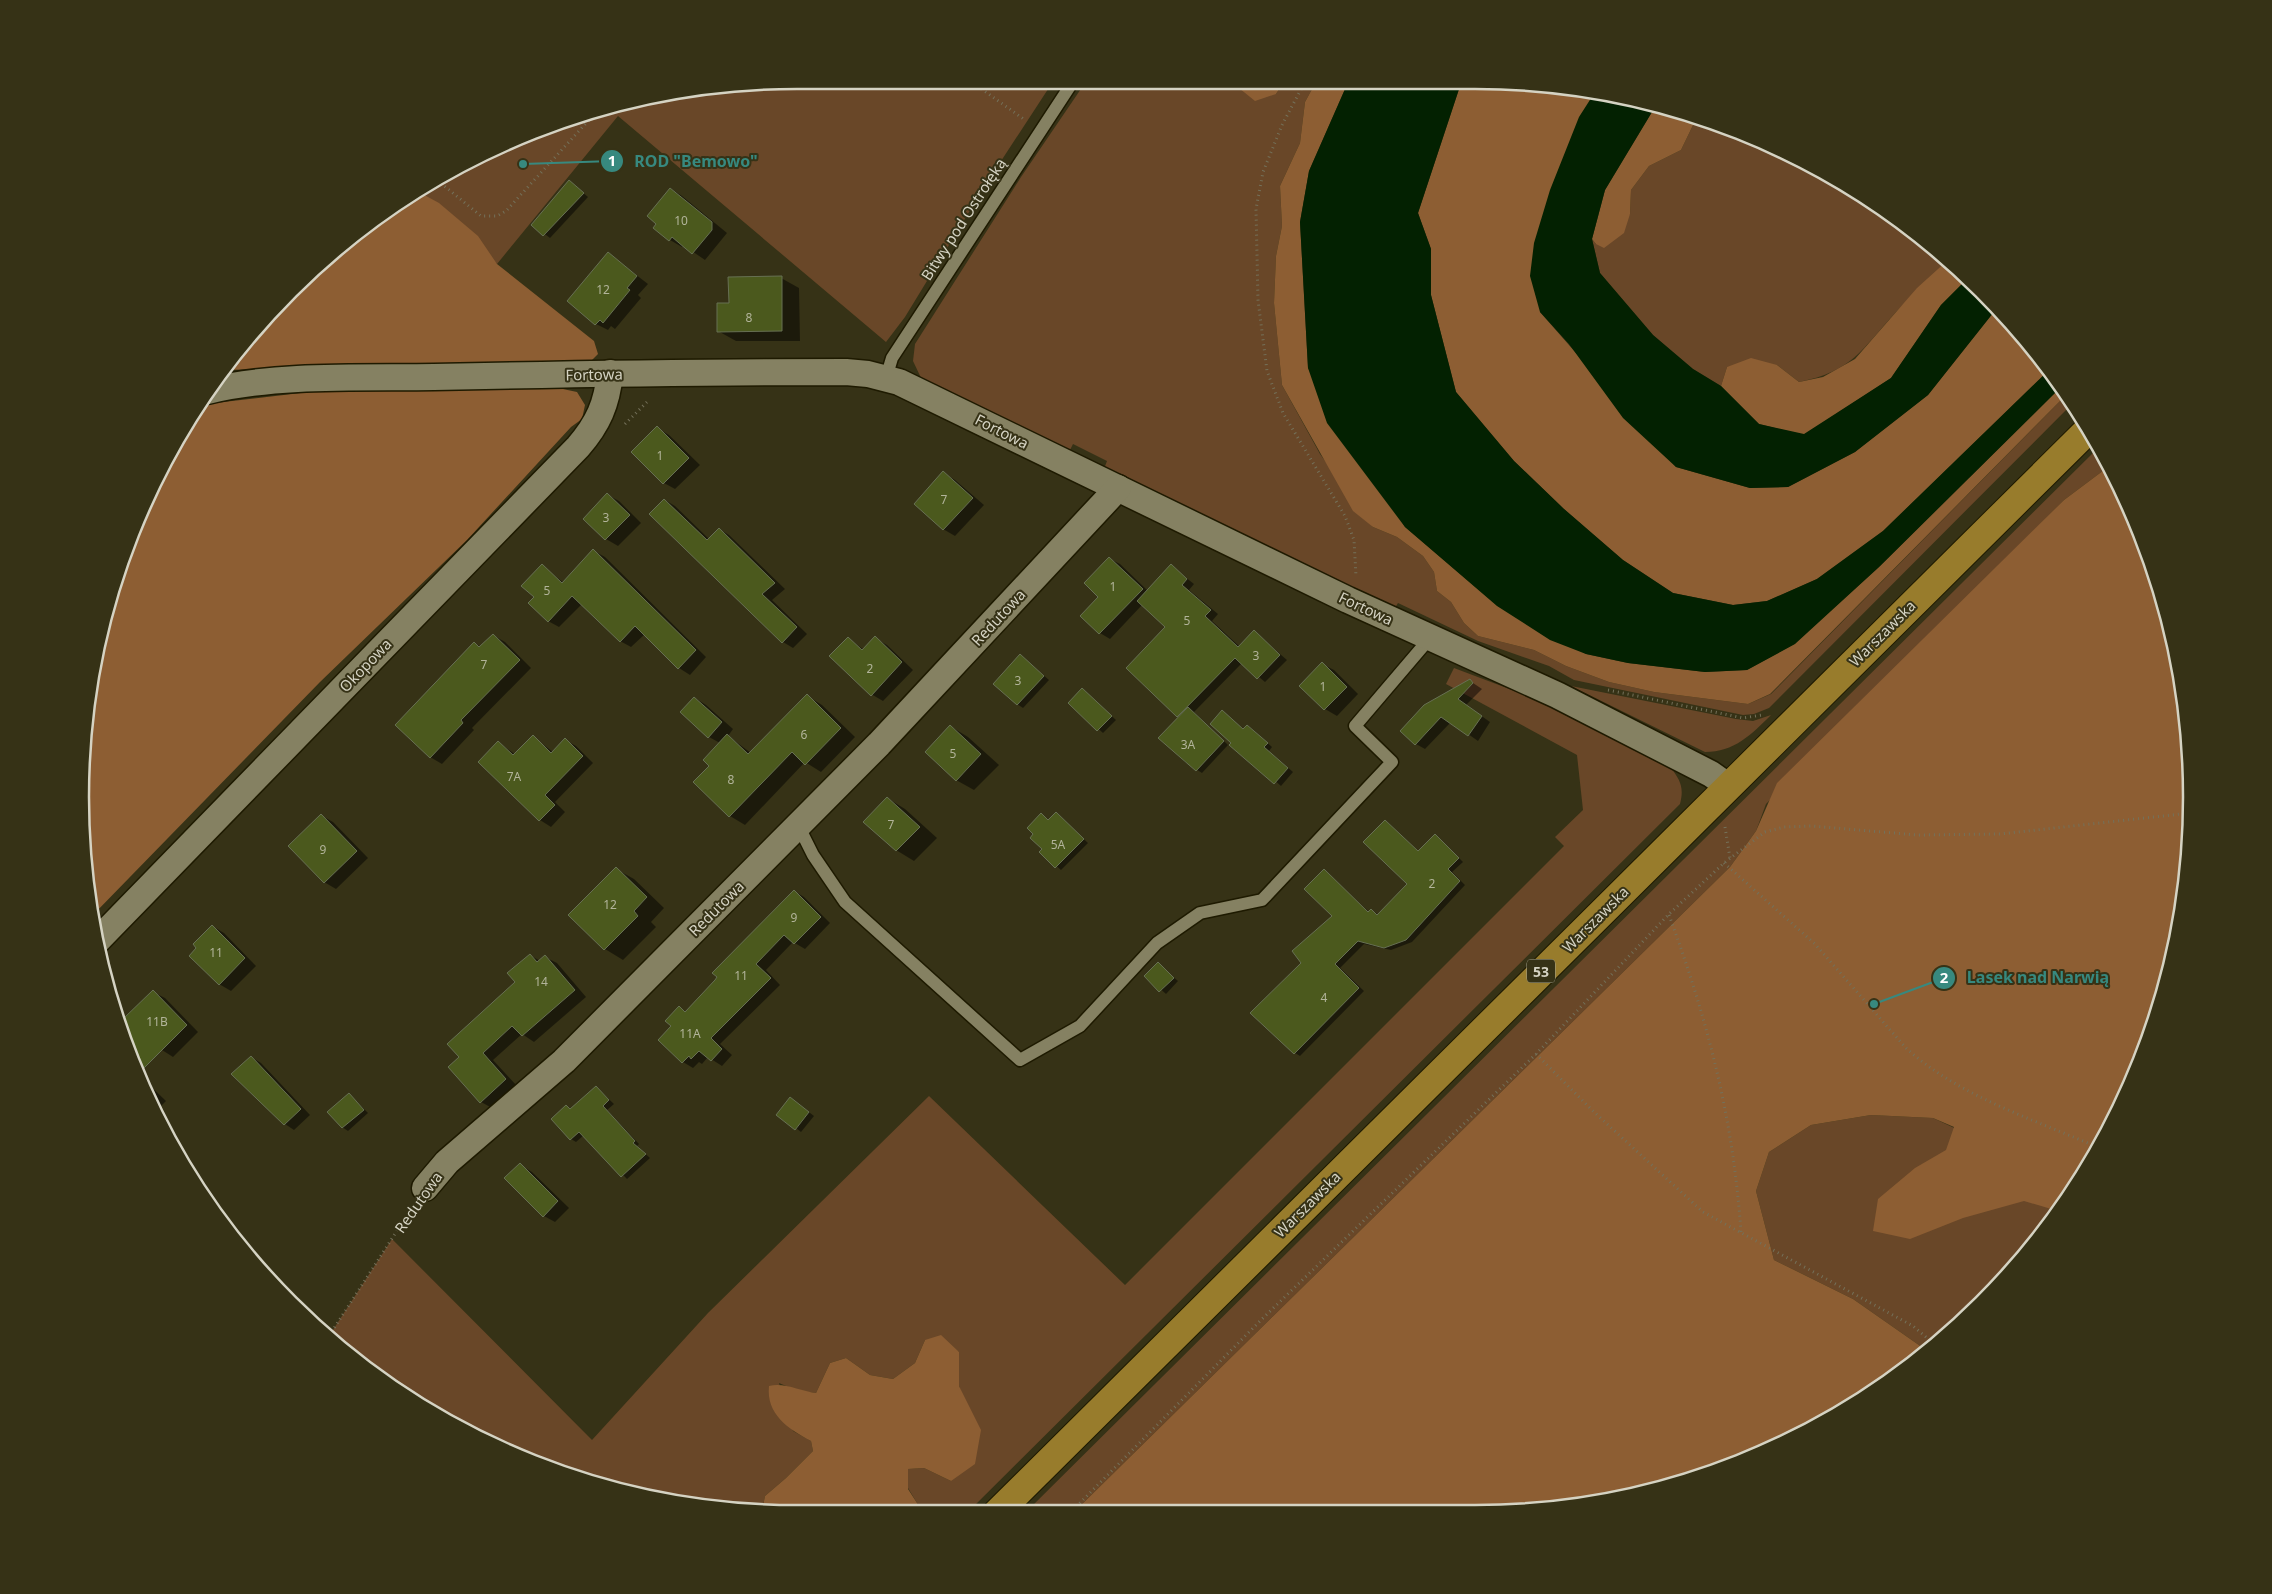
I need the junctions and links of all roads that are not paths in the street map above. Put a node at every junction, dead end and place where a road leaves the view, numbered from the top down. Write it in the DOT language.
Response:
graph roads {
  1 [pos="1068,89"];
  2 [pos="610,373"];
  3 [pos="886,378"];
  4 [pos="218,389"];
  5 [pos="2083,435"];
  6 [pos="1118,488"];
  7 [pos="1430,638"];
  8 [pos="1728,786"];
  9 [pos="798,825"];
  10 [pos="102,936"];
  11 [pos="425,1188"];
  12 [pos="1005,1505"];
  1 -- 3 [label="lane, Bitwy pod Ostrołęką"];
  2 -- 3 [label="street, Fortowa"];
  2 -- 4 [label="street, Fortowa"];
  2 -- 10 [label="street, Okopowa"];
  3 -- 6 [label="street, Fortowa"];
  5 -- 8 [label="main road, Warszawska / 53"];
  6 -- 7 [label="street, Fortowa"];
  6 -- 9 [label="street, Redutowa"];
  7 -- 8 [label="street, Fortowa"];
  7 -- 9 [label="lane"];
  8 -- 12 [label="main road, Warszawska / 53"];
  9 -- 11 [label="street, Redutowa"];
}
